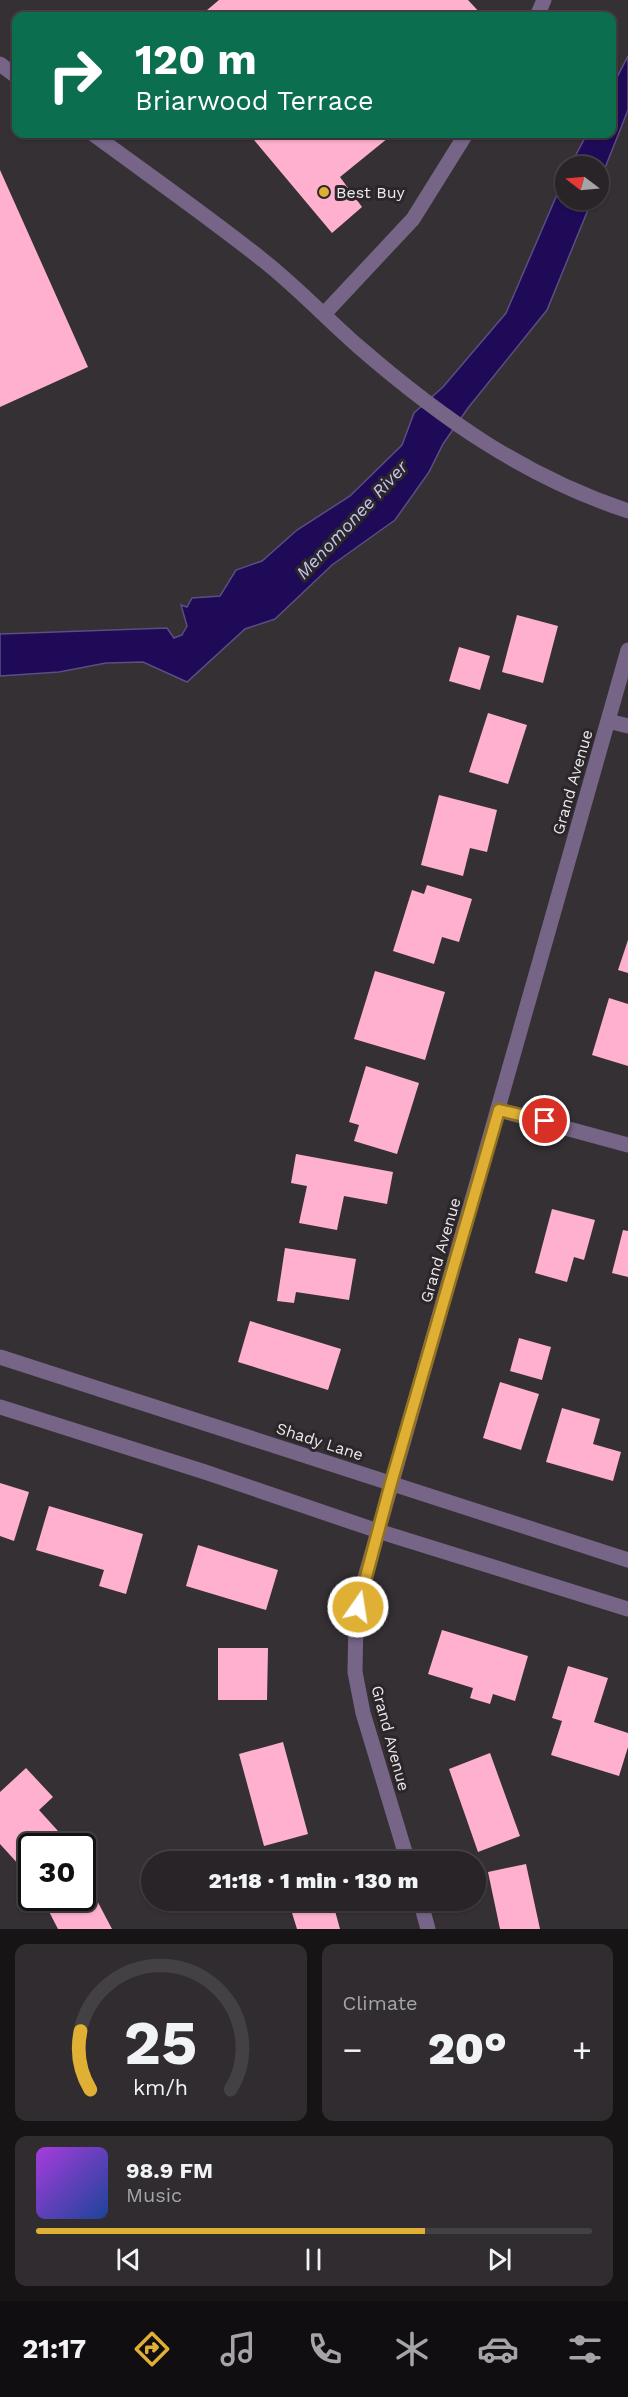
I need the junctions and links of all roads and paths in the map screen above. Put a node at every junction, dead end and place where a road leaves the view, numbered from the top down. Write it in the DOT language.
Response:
graph roads {
  1 [pos="98,138"];
  2 [pos="464,138"];
  3 [pos="325,314"];
  4 [pos="628,511"];
  5 [pos="628,650"];
  6 [pos="608,721"];
  7 [pos="628,726"];
  8 [pos="499,1110"];
  9 [pos="628,1145"];
  10 [pos="0,1357"];
  11 [pos="0,1407"];
  12 [pos="391,1483"];
  13 [pos="378,1531"];
  14 [pos="628,1560"];
  15 [pos="628,1609"];
  16 [pos="405,1851"];
  17 [pos="423,1911"];
  18 [pos="429,1929"];
  1 -- 3 [label="street"];
  2 -- 3 [label="street"];
  3 -- 4 [label="street"];
  5 -- 6 [label="street, Grand Avenue"];
  6 -- 7 [label="street"];
  6 -- 8 [label="street, Grand Avenue"];
  8 -- 9 [label="street"];
  8 -- 12 [label="street, Grand Avenue"];
  10 -- 12 [label="street, Shady Lane"];
  11 -- 13 [label="street"];
  12 -- 13 [label="street, Grand Avenue"];
  12 -- 14 [label="street, Shady Lane"];
  13 -- 15 [label="street"];
  13 -- 16 [label="street, Grand Avenue"];
  17 -- 18 [label="street"];
}
